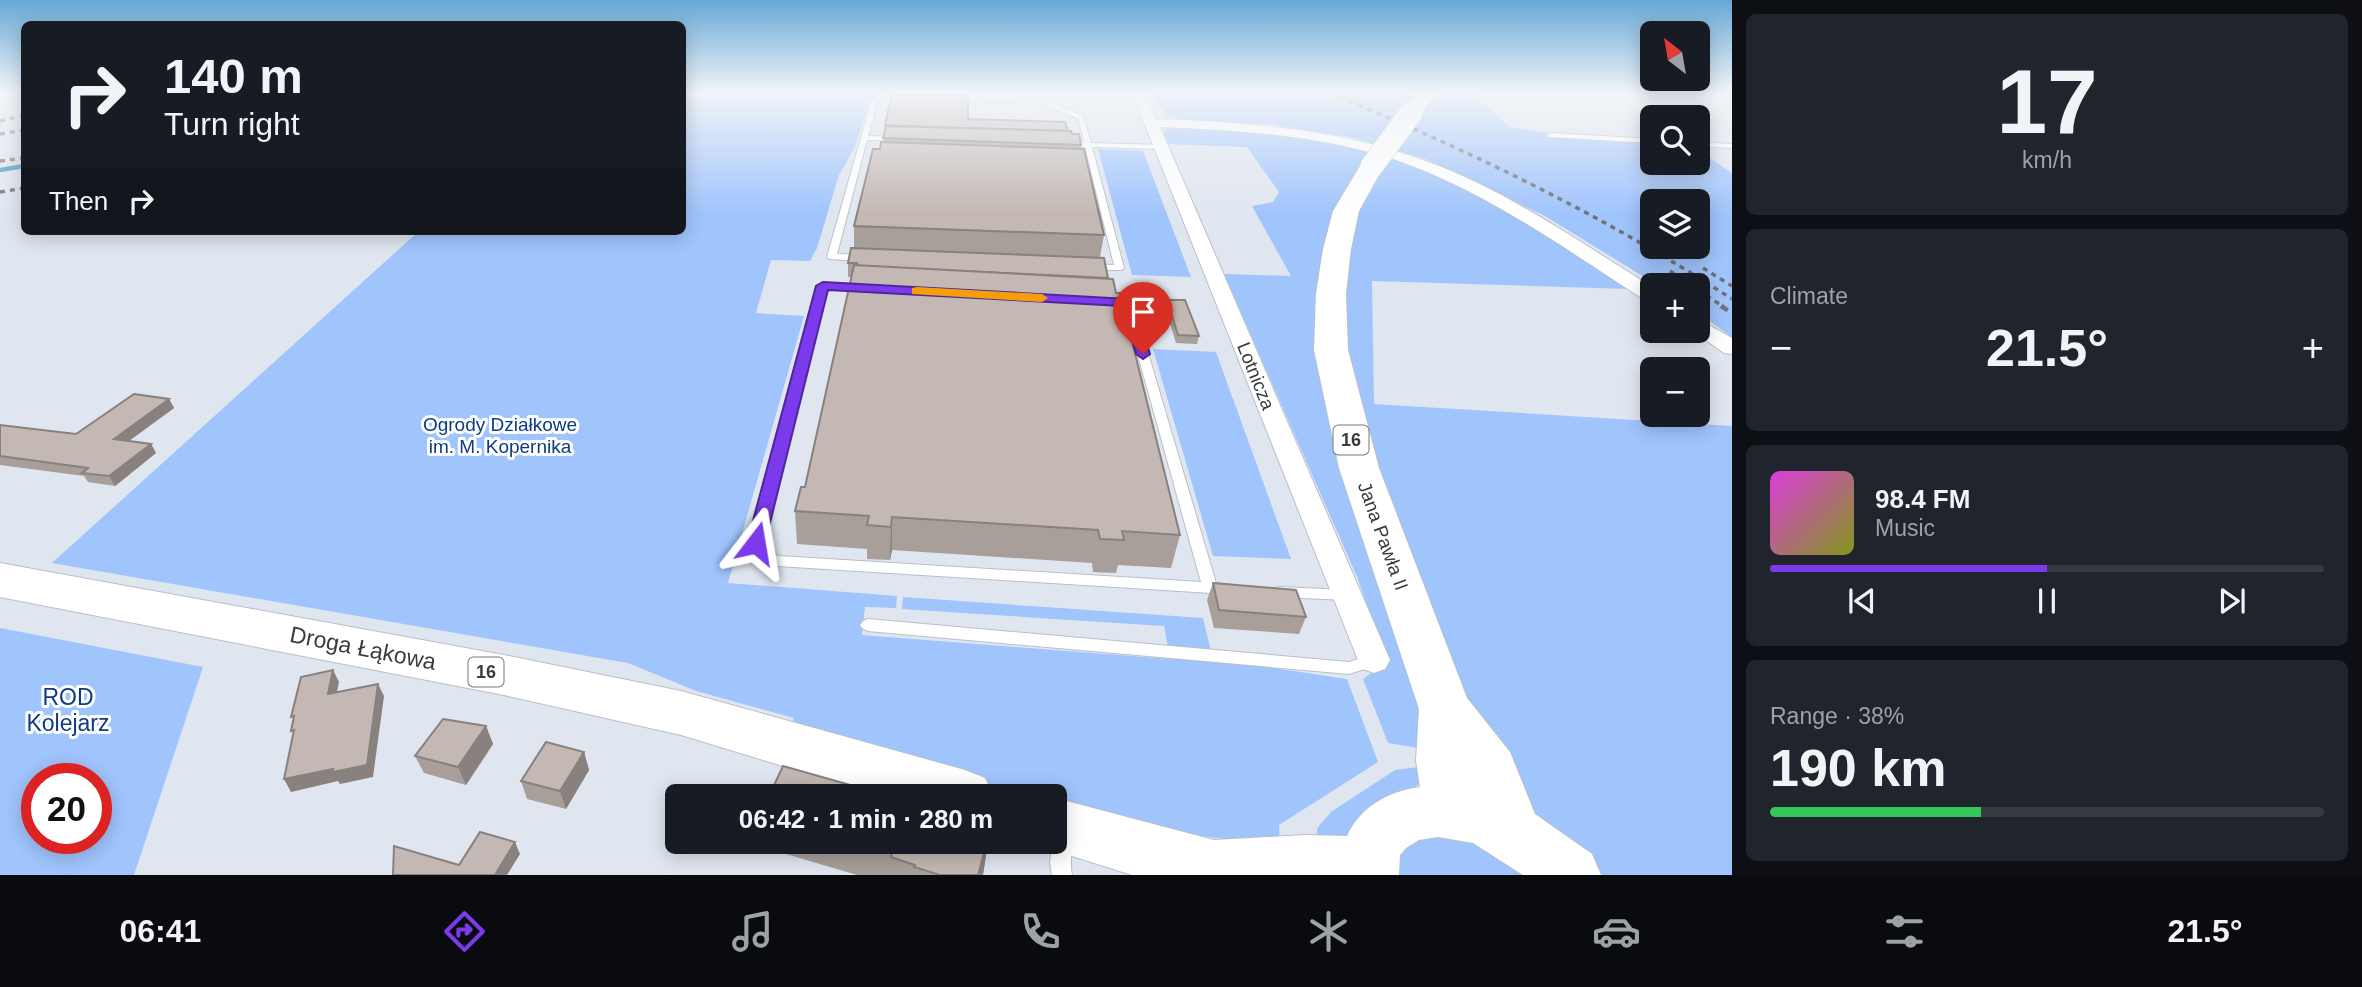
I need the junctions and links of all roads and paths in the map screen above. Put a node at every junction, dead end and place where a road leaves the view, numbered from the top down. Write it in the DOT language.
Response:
graph roads {
  1 [pos="866,133"];
  2 [pos="1085,133"];
  3 [pos="1156,133"];
  4 [pos="1285,133"];
  5 [pos="1396,133"];
  6 [pos="1551,135"];
  7 [pos="864,138"];
  8 [pos="916,140"];
  9 [pos="1640,140"];
  10 [pos="1048,144"];
  11 [pos="1088,145"];
  12 [pos="1710,145"];
  13 [pos="1732,146"];
  14 [pos="1162,147"];
  15 [pos="1080,167"];
  16 [pos="1093,168"];
  17 [pos="873,258"];
  18 [pos="1078,267"];
  19 [pos="878,289"];
  20 [pos="1640,289"];
  21 [pos="1100,301"];
  22 [pos="1710,333"];
  23 [pos="1732,348"];
  24 [pos="0,580"];
  25 [pos="1210,588"];
  26 [pos="1237,589"];
  27 [pos="1264,591"];
  28 [pos="1346,595"];
  29 [pos="868,625"];
  30 [pos="1374,660"];
  31 [pos="1445,709"];
  32 [pos="924,784"];
  33 [pos="1452,812"];
  34 [pos="1511,831"];
  35 [pos="1067,843"];
  36 [pos="1368,871"];
  37 [pos="1224,872"];
  38 [pos="1570,875"];
  1 -- 7 [label="lane"];
  2 -- 11 [label="lane"];
  3 -- 14 [label="street, Lotnicza"];
  4 -- 20 [label="street"];
  5 -- 31 [label="main road, Jana Pawła II / 16, bridge"];
  6 -- 9 [label="lane"];
  7 -- 8 [label="lane"];
  7 -- 17 [label="lane"];
  10 -- 11 [label="lane"];
  11 -- 14 [label="lane"];
  11 -- 16 [label="lane"];
  12 -- 13 [label="lane"];
  14 -- 28 [label="street, Lotnicza"];
  15 -- 16 [label="lane"];
  16 -- 18 [label="lane"];
  19 -- 25 [label="lane"];
  21 -- 25 [label="lane"];
  22 -- 23 [label="street"];
  24 -- 32 [label="main road, Droga Łąkowa / 16"];
  25 -- 26 [label="lane"];
  27 -- 28 [label="lane"];
  28 -- 30 [label="street, Lotnicza"];
  29 -- 30 [label="lane"];
  31 -- 33 [label="main road, Jana Pawła II / 16"];
  31 -- 34 [label="main road, Jana Pawła II / 16"];
  33 -- 34 [label="main road"];
  33 -- 36 [label="main road"];
  34 -- 38 [label="main road"];
  35 -- 37 [label="main road"];
  36 -- 37 [label="main road"];
}
